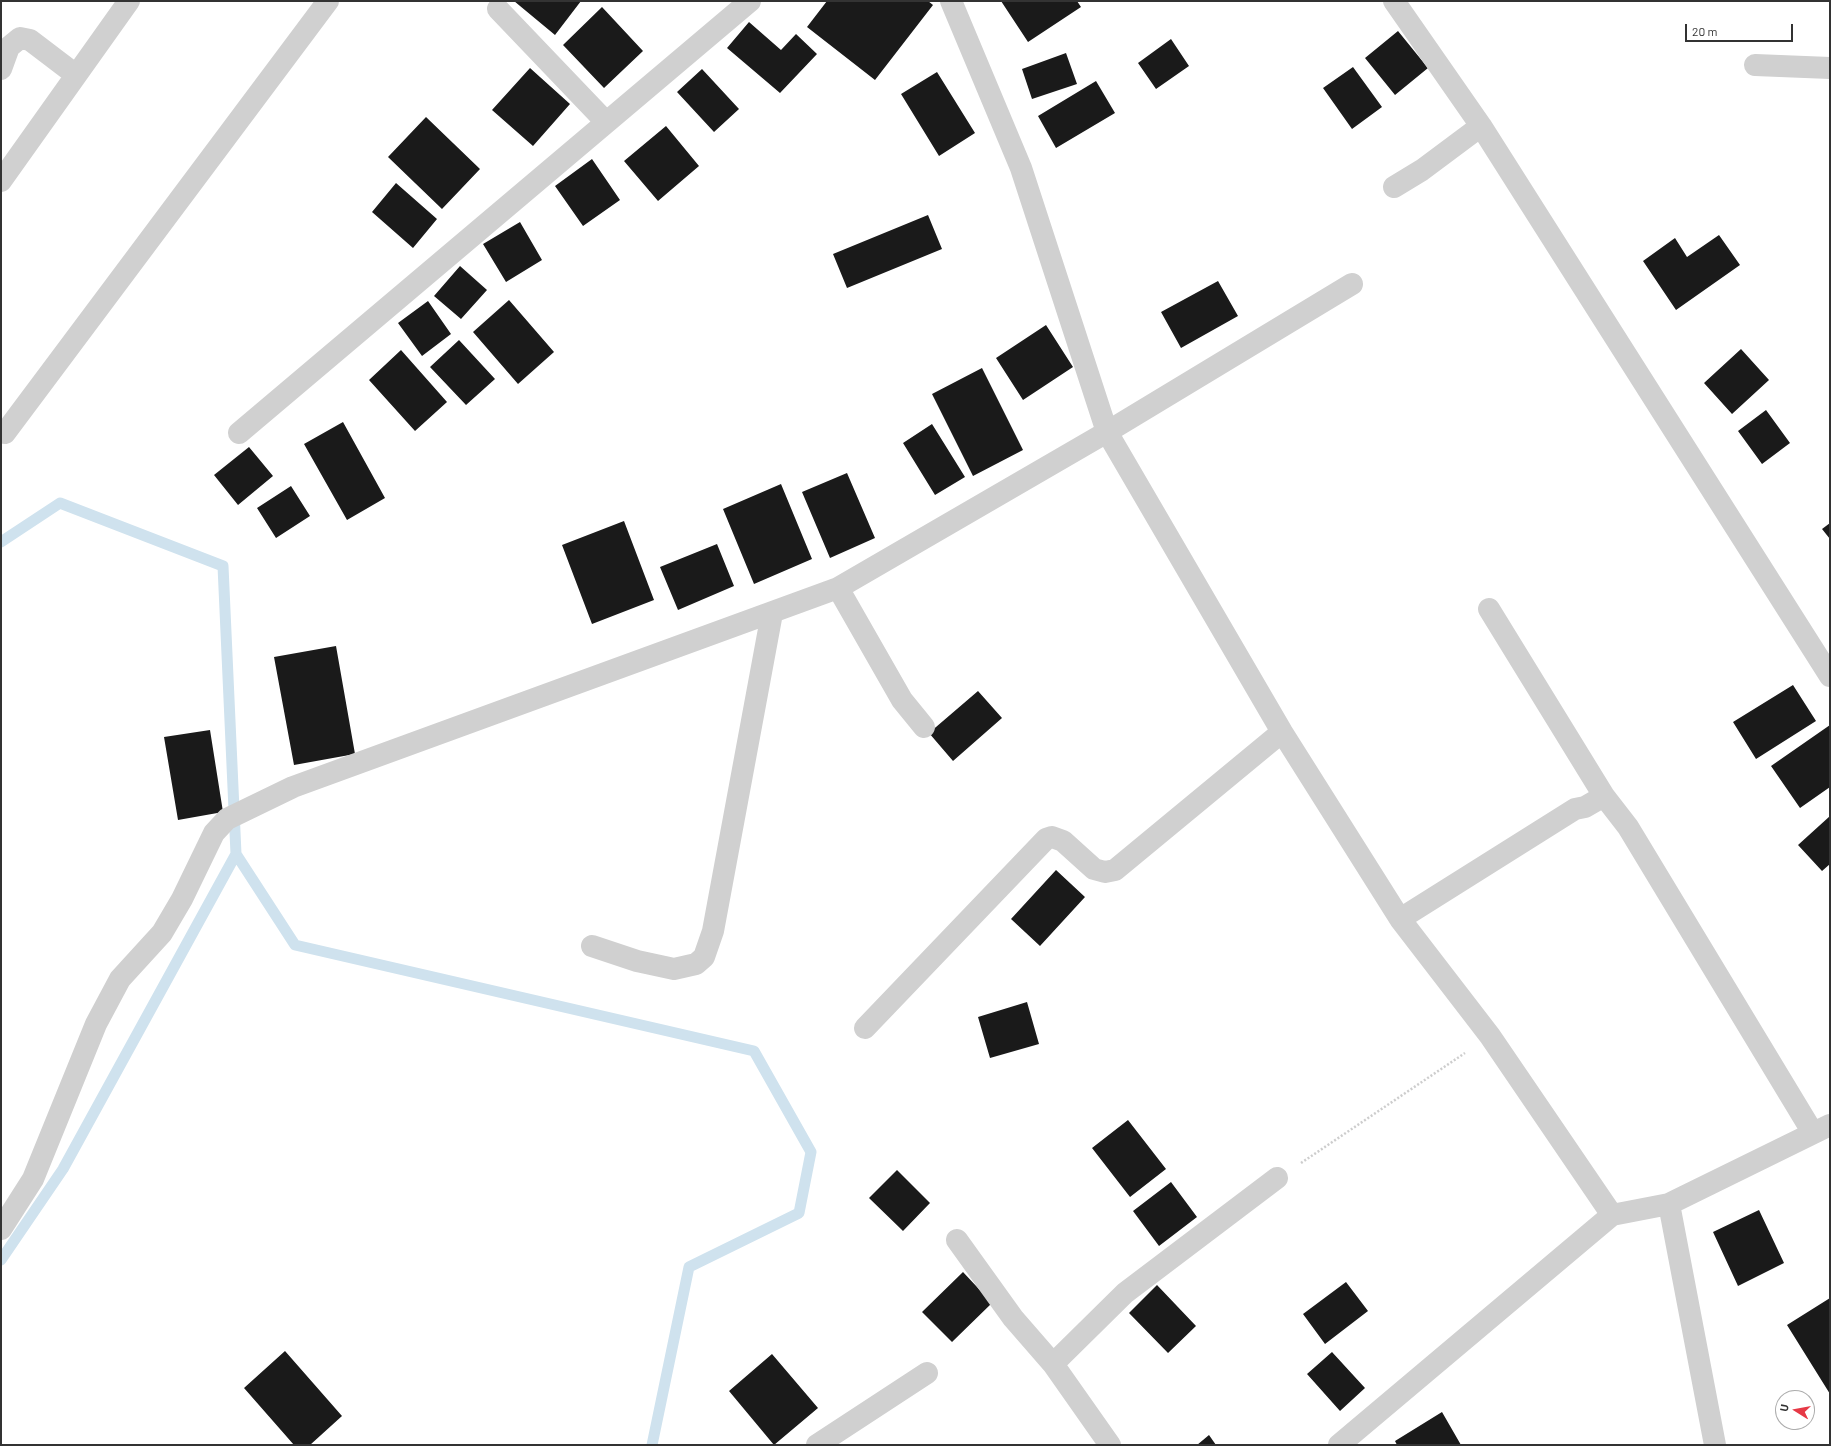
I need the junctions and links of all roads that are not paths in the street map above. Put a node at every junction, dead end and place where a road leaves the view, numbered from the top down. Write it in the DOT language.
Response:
graph roads {
  1 [pos="129,1"];
  2 [pos="328,1"];
  3 [pos="750,1"];
  4 [pos="951,1"];
  5 [pos="1394,1"];
  6 [pos="498,10"];
  7 [pos="1755,65"];
  8 [pos="1830,68"];
  9 [pos="1,69"];
  10 [pos="76,75"];
  11 [pos="606,122"];
  12 [pos="1481,126"];
  13 [pos="1,181"];
  14 [pos="1394,187"];
  15 [pos="1352,284"];
  16 [pos="1107,432"];
  17 [pos="5,433"];
  18 [pos="239,433"];
  19 [pos="838,588"];
  20 [pos="1488,609"];
  21 [pos="772,613"];
  22 [pos="1830,676"];
  23 [pos="924,727"];
  24 [pos="1282,732"];
  25 [pos="1604,796"];
  26 [pos="1400,919"];
  27 [pos="592,946"];
  28 [pos="865,1028"];
  29 [pos="1822,1129"];
  30 [pos="1277,1178"];
  31 [pos="1669,1204"];
  32 [pos="1612,1215"];
  33 [pos="1,1229"];
  34 [pos="957,1240"];
  35 [pos="1053,1364"];
  36 [pos="927,1373"];
  37 [pos="1349,1442"];
  38 [pos="817,1445"];
  39 [pos="1110,1445"];
  40 [pos="1715,1445"];
  1 -- 10 [label="street"];
  2 -- 17 [label="street"];
  3 -- 11 [label="street"];
  4 -- 16 [label="street"];
  5 -- 12 [label="street"];
  6 -- 11 [label="street"];
  7 -- 8 [label="street"];
  9 -- 10 [label="street"];
  10 -- 13 [label="street"];
  11 -- 18 [label="street"];
  12 -- 14 [label="street"];
  12 -- 22 [label="street"];
  15 -- 16 [label="street"];
  16 -- 19 [label="street"];
  16 -- 24 [label="street"];
  19 -- 21 [label="street"];
  19 -- 23 [label="street"];
  20 -- 25 [label="street"];
  21 -- 27 [label="street"];
  21 -- 33 [label="street"];
  24 -- 26 [label="street"];
  24 -- 28 [label="street"];
  25 -- 26 [label="street"];
  25 -- 29 [label="street"];
  26 -- 32 [label="street"];
  29 -- 31 [label="street"];
  30 -- 35 [label="street"];
  31 -- 32 [label="street"];
  31 -- 40 [label="street"];
  32 -- 37 [label="street"];
  34 -- 35 [label="street"];
  35 -- 39 [label="street"];
  36 -- 38 [label="street"];
}
